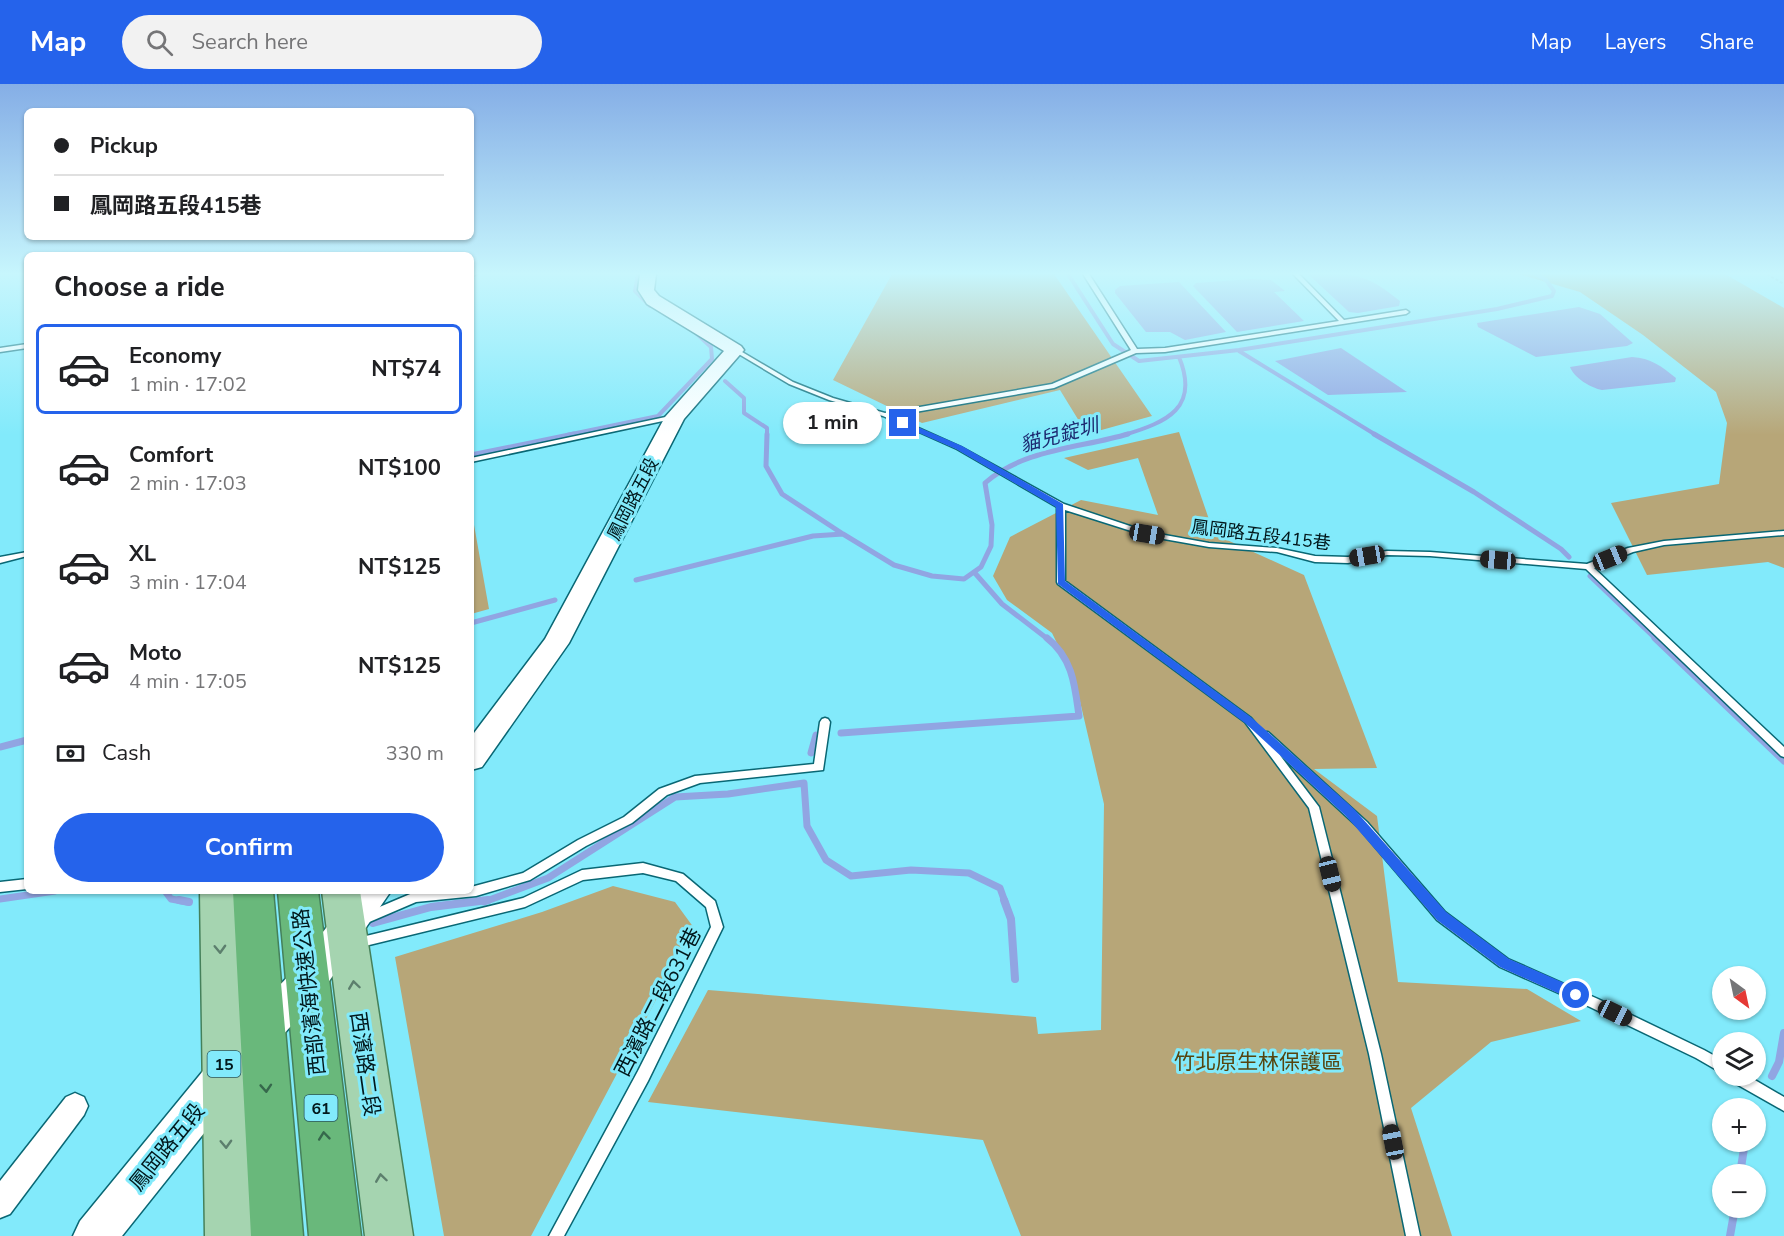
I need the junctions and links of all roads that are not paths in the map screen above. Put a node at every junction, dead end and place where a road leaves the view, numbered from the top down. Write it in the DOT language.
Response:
graph roads {
  1 [pos="699,328"];
  2 [pos="1120,328"];
  3 [pos="1306,328"];
  4 [pos="24,346"];
  5 [pos="0,350"];
  6 [pos="735,350"];
  7 [pos="1135,351"];
  8 [pos="885,415"];
  9 [pos="675,417"];
  10 [pos="474,459"];
  11 [pos="1060,506"];
  12 [pos="1784,533"];
  13 [pos="24,555"];
  14 [pos="0,560"];
  15 [pos="1588,567"];
  16 [pos="1248,720"];
  17 [pos="825,722"];
  18 [pos="1784,753"];
  19 [pos="474,755"];
  20 [pos="24,884"];
  21 [pos="0,887"];
  22 [pos="474,891"];
  23 [pos="219,894"];
  24 [pos="253,894"];
  25 [pos="298,894"];
  26 [pos="369,894"];
  27 [pos="446,894"];
  28 [pos="343,910"];
  29 [pos="308,981"];
  30 [pos="262,1030"];
  31 [pos="1712,1061"];
  32 [pos="224,1077"];
  33 [pos="1753,1086"];
  34 [pos="1784,1104"];
  35 [pos="75,1106"];
  36 [pos="0,1204"];
  37 [pos="95,1236"];
  38 [pos="230,1236"];
  39 [pos="277,1236"];
  40 [pos="334,1236"];
  41 [pos="389,1236"];
  42 [pos="556,1236"];
  43 [pos="1413,1236"];
  1 -- 6 [label="street"];
  2 -- 7 [label="lane"];
  3 -- 7 [label="lane"];
  4 -- 5 [label="lane"];
  6 -- 8 [label="lane, 鳳岡路五段415巷"];
  6 -- 9 [label="street, 鳳岡路五段"];
  7 -- 8 [label="lane"];
  8 -- 11 [label="lane, 鳳岡路五段415巷"];
  9 -- 10 [label="lane"];
  9 -- 19 [label="street, 鳳岡路五段"];
  11 -- 15 [label="lane, 鳳岡路五段415巷"];
  11 -- 16 [label="lane"];
  12 -- 15 [label="lane, 鳳岡路五段415巷"];
  13 -- 14 [label="lane"];
  15 -- 18 [label="lane"];
  16 -- 31 [label="lane"];
  16 -- 43 [label="lane"];
  17 -- 22 [label="lane"];
  20 -- 21 [label="lane"];
  23 -- 32 [label="main road, 15, one-way"];
  24 -- 30 [label="highway"];
  25 -- 29 [label="highway, 西部濱海快速公路 / 61"];
  26 -- 28 [label="street, 鳳岡路五段"];
  27 -- 28 [label="lane"];
  28 -- 29 [label="street, 鳳岡路五段"];
  41 -- 28 [label="main road, 西濱路二段, one-way"];
  28 -- 42 [label="lane, 西濱路二段631巷"];
  29 -- 30 [label="street, 鳳岡路五段"];
  40 -- 29 [label="highway, 西部濱海快速公路 / 61, one-way"];
  30 -- 32 [label="street, 鳳岡路五段"];
  30 -- 39 [label="highway, one-way"];
  32 -- 37 [label="street, 鳳岡路五段"];
  32 -- 38 [label="main road, 15, one-way"];
  33 -- 34 [label="lane"];
  35 -- 36 [label="street"];
}
